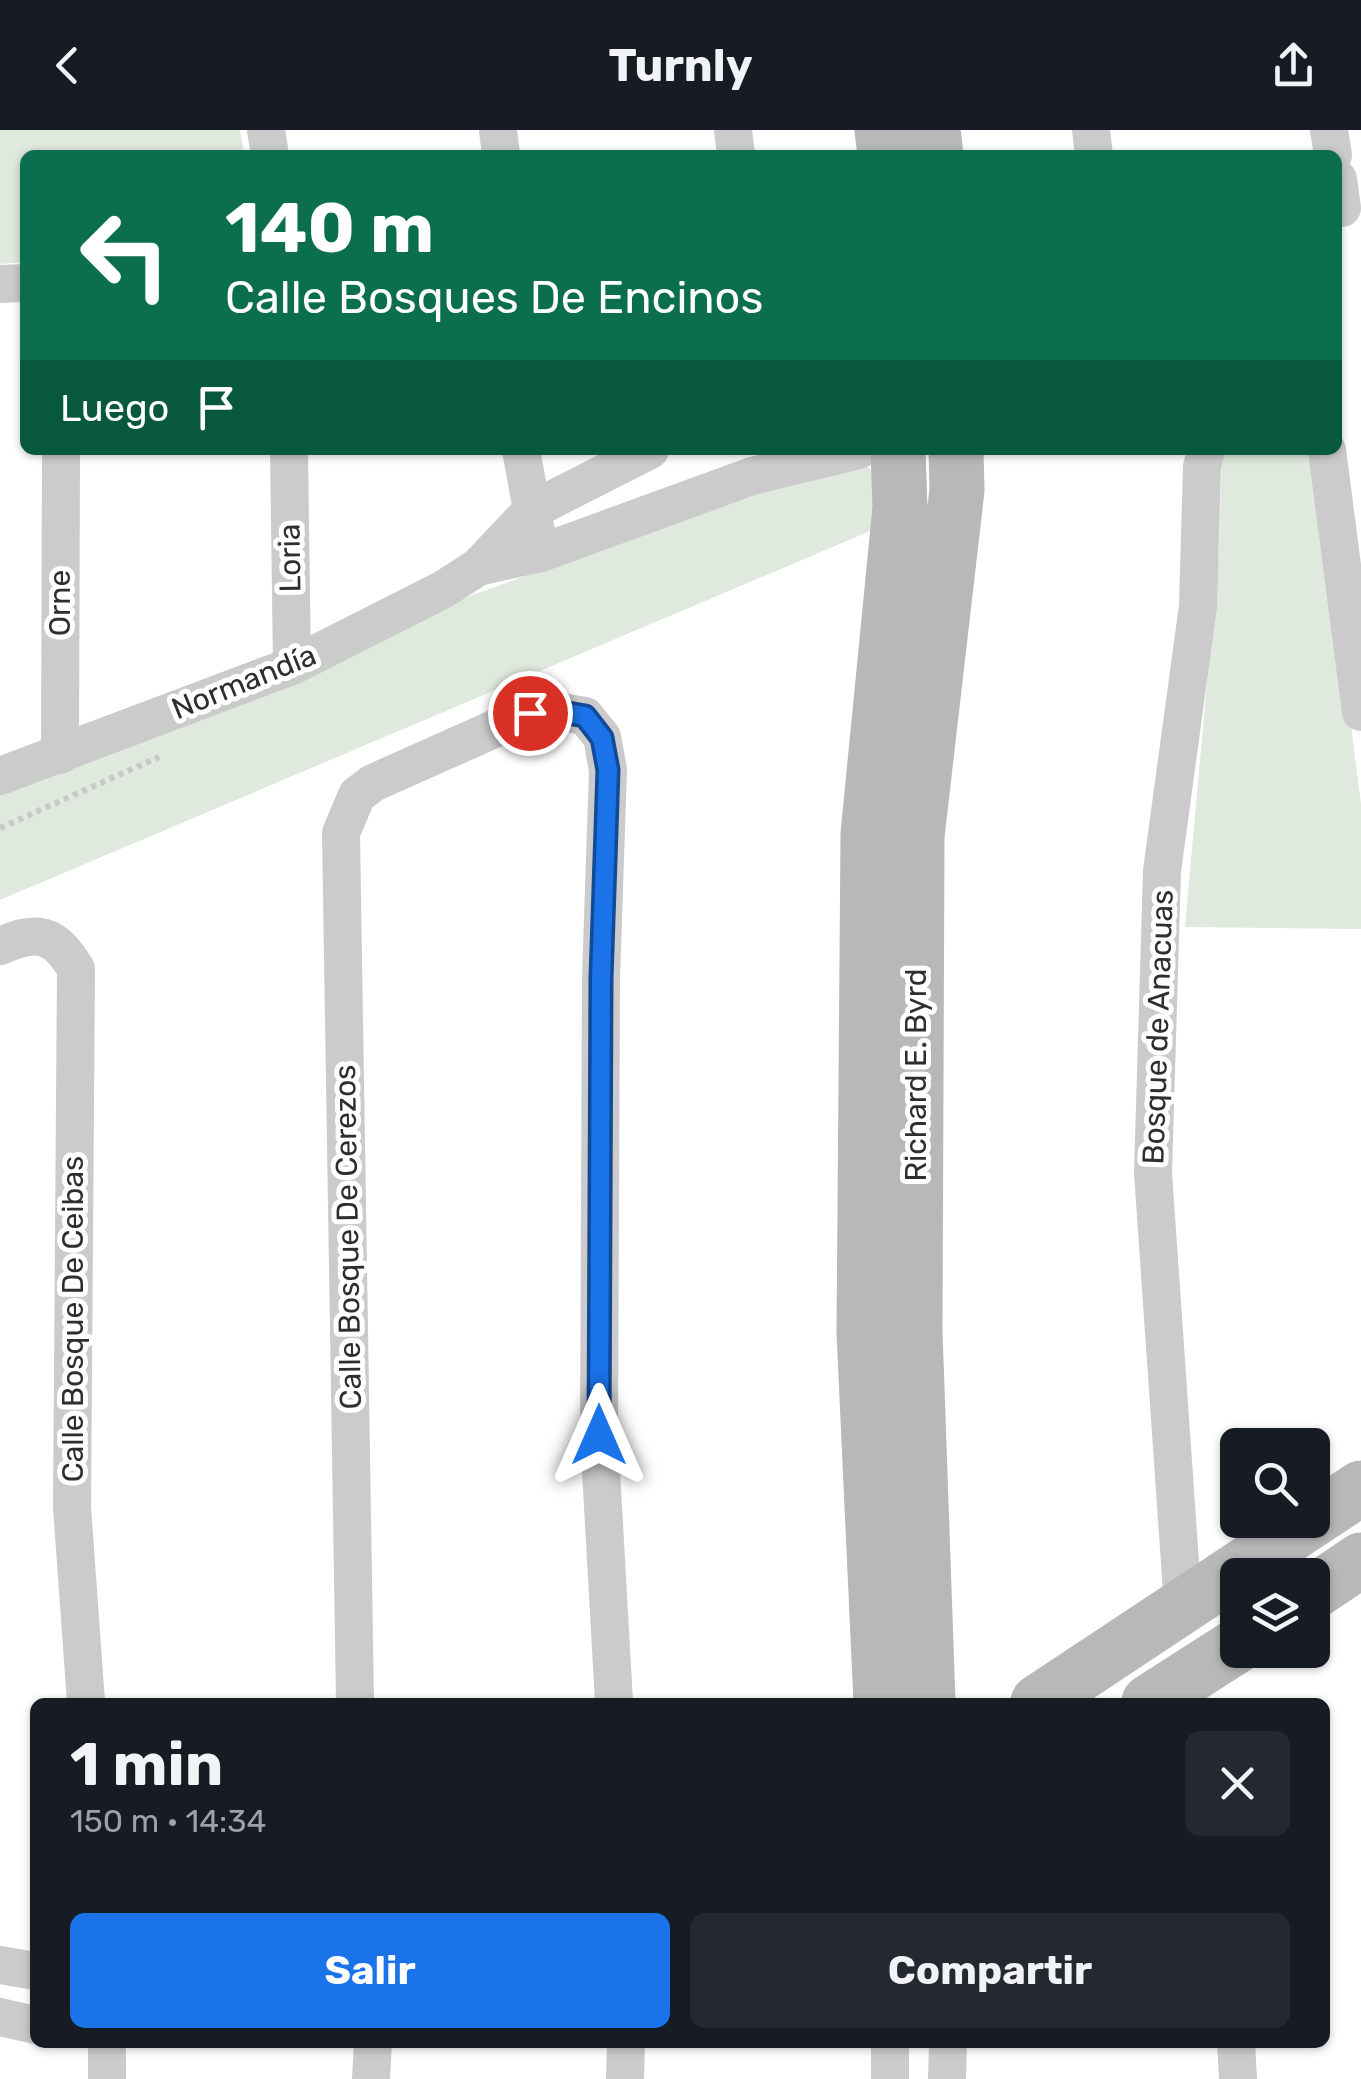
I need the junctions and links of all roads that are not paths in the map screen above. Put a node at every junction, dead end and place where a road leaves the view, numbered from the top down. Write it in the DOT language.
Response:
graph roads {
  1 [pos="61,455"];
  2 [pos="289,455"];
  3 [pos="522,455"];
  4 [pos="640,455"];
  5 [pos="817,455"];
  6 [pos="898,455"];
  7 [pos="1205,455"];
  8 [pos="1327,455"];
  9 [pos="749,463"];
  10 [pos="956,470"];
  11 [pos="900,508"];
  12 [pos="532,510"];
  13 [pos="541,553"];
  14 [pos="478,567"];
  15 [pos="292,666"];
  16 [pos="1361,712"];
  17 [pos="60,756"];
  18 [pos="0,776"];
  19 [pos="0,946"];
  20 [pos="1361,1488"];
  21 [pos="1361,1560"];
  22 [pos="1330,1582"];
  23 [pos="1183,1606"];
  24 [pos="1220,1670"];
  25 [pos="86,1698"];
  26 [pos="355,1698"];
  27 [pos="614,1698"];
  28 [pos="882,1698"];
  29 [pos="928,1698"];
  30 [pos="1044,1698"];
  31 [pos="1158,1698"];
  32 [pos="0,1965"];
  33 [pos="30,1970"];
  34 [pos="0,2017"];
  35 [pos="30,2024"];
  36 [pos="107,2048"];
  37 [pos="373,2048"];
  38 [pos="626,2048"];
  39 [pos="890,2048"];
  40 [pos="948,2048"];
  41 [pos="1236,2048"];
  42 [pos="107,2079"];
  43 [pos="371,2079"];
  44 [pos="625,2079"];
  45 [pos="890,2079"];
  46 [pos="948,2079"];
  47 [pos="1238,2079"];
  1 -- 17 [label="street, Orne"];
  2 -- 15 [label="street, Loria"];
  3 -- 12 [label="street"];
  4 -- 12 [label="street, Normandía"];
  5 -- 9 [label="street, Normandía"];
  6 -- 11 [label="street, Richard E. Byrd"];
  7 -- 23 [label="street, Bosque de Anacuas"];
  8 -- 16 [label="street"];
  9 -- 13 [label="street, Normandía"];
  10 -- 11 [label="street"];
  10 -- 29 [label="street, Richard E. Byrd"];
  11 -- 28 [label="street, Richard E. Byrd"];
  12 -- 13 [label="street"];
  12 -- 14 [label="street, Normandía"];
  13 -- 14 [label="street, Normandía"];
  14 -- 15 [label="street, Normandía"];
  15 -- 17 [label="street, Normandía"];
  17 -- 18 [label="street, Normandía"];
  19 -- 25 [label="street, Calle Bosque De Ceibas"];
  20 -- 23 [label="street"];
  21 -- 22 [label="street"];
  23 -- 30 [label="street"];
  24 -- 31 [label="street"];
  26 -- 27 [label="street, Calle Bosque De Cerezos"];
  32 -- 33 [label="street"];
  34 -- 35 [label="street"];
  36 -- 42 [label="street"];
  37 -- 43 [label="street"];
  38 -- 44 [label="street"];
  39 -- 45 [label="street"];
  40 -- 46 [label="street"];
  41 -- 47 [label="street"];
}
